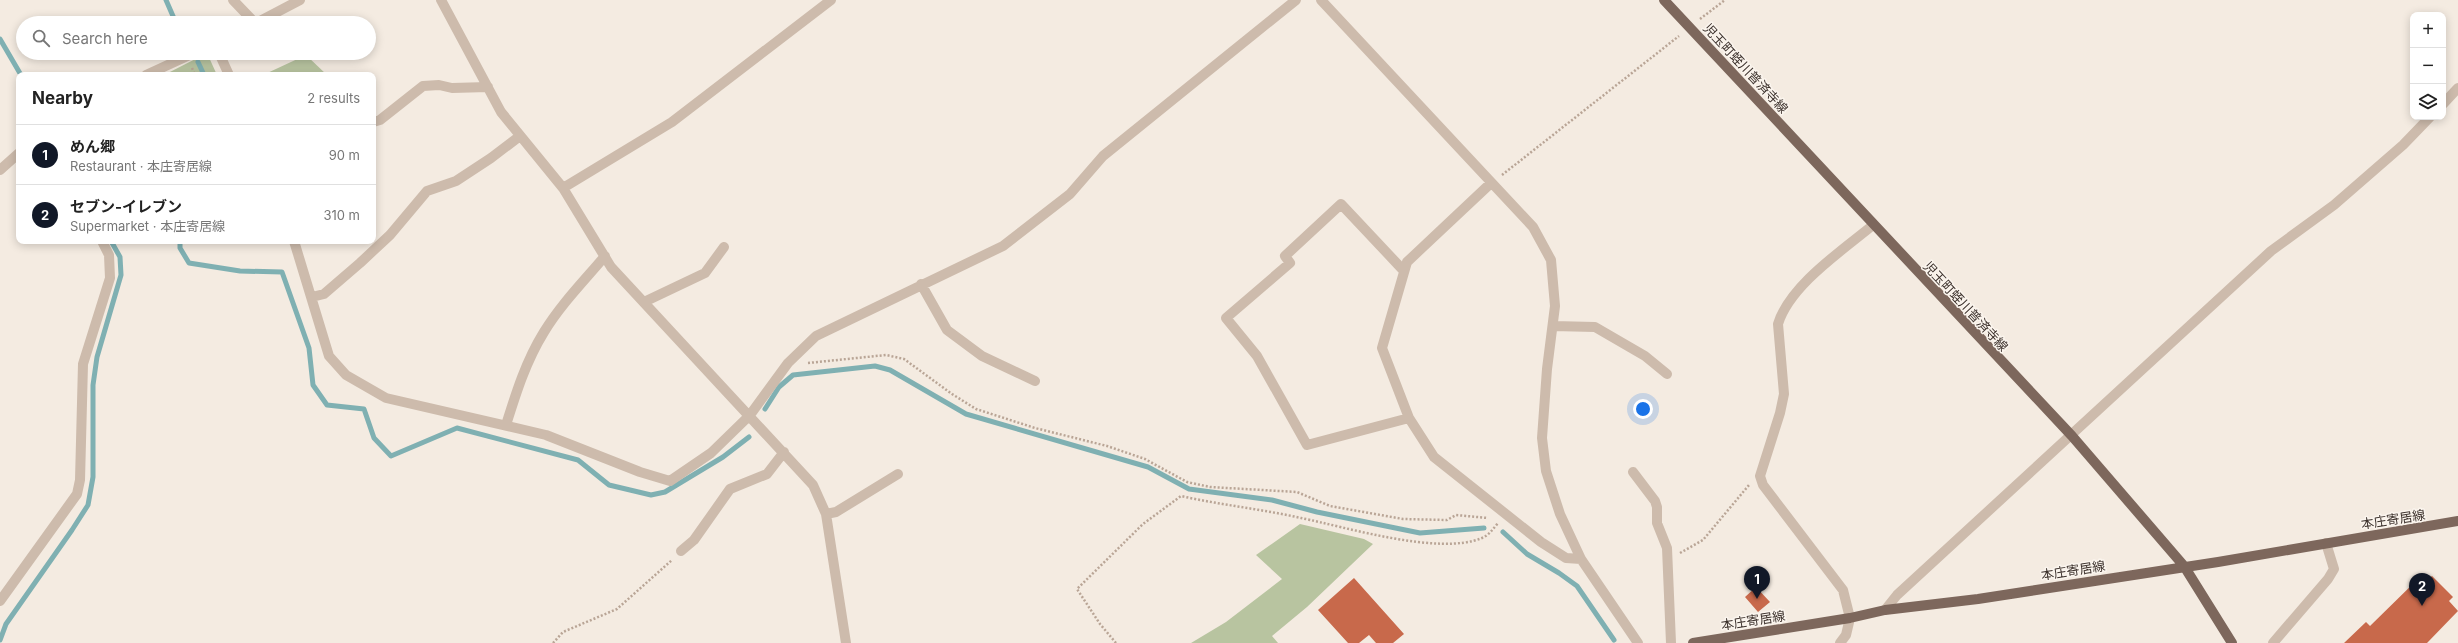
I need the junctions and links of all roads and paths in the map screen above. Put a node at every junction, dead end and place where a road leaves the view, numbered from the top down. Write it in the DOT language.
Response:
graph roads {
  1 [pos="233,0"];
  2 [pos="300,0"];
  3 [pos="442,0"];
  4 [pos="831,0"];
  5 [pos="1296,0"];
  6 [pos="1321,0"];
  7 [pos="1664,0"];
  8 [pos="1725,0"];
  9 [pos="248,16"];
  10 [pos="269,16"];
  11 [pos="1690,27"];
  12 [pos="179,60"];
  13 [pos="222,60"];
  14 [pos="153,72"];
  15 [pos="228,72"];
  16 [pos="488,87"];
  17 [pos="2458,88"];
  18 [pos="2446,101"];
  19 [pos="2427,120"];
  20 [pos="376,121"];
  21 [pos="520,136"];
  22 [pos="16,156"];
  23 [pos="0,170"];
  24 [pos="1491,183"];
  25 [pos="563,188"];
  26 [pos="1873,225"];
  27 [pos="104,244"];
  28 [pos="295,244"];
  29 [pos="724,247"];
  30 [pos="605,256"];
  31 [pos="1404,271"];
  32 [pos="920,284"];
  33 [pos="312,297"];
  34 [pos="644,302"];
  35 [pos="1553,326"];
  36 [pos="788,363"];
  37 [pos="1667,374"];
  38 [pos="1035,381"];
  39 [pos="750,415"];
  40 [pos="1409,418"];
  41 [pos="506,425"];
  42 [pos="2072,436"];
  43 [pos="784,452"];
  44 [pos="1633,472"];
  45 [pos="898,474"];
  46 [pos="1760,476"];
  47 [pos="826,514"];
  48 [pos="1506,514"];
  49 [pos="2458,521"];
  50 [pos="2326,543"];
  51 [pos="681,551"];
  52 [pos="1668,558"];
  53 [pos="1582,559"];
  54 [pos="2184,566"];
  55 [pos="0,601"];
  56 [pos="1885,610"];
  57 [pos="1850,618"];
  58 [pos="553,643"];
  59 [pos="846,643"];
  60 [pos="1116,643"];
  61 [pos="1638,643"];
  62 [pos="1671,643"];
  63 [pos="1692,643"];
  64 [pos="1840,643"];
  65 [pos="2232,643"];
  66 [pos="2273,643"];
  1 -- 9 [label="street"];
  2 -- 10 [label="street"];
  3 -- 16 [label="street"];
  4 -- 25 [label="street"];
  5 -- 32 [label="street"];
  6 -- 24 [label="street"];
  7 -- 11 [label="main road, 児玉町蛭川普済寺線"];
  8 -- 11 [label="path"];
  11 -- 24 [label="path"];
  11 -- 26 [label="main road, 児玉町蛭川普済寺線"];
  12 -- 14 [label="street"];
  13 -- 15 [label="street"];
  16 -- 20 [label="street"];
  16 -- 21 [label="street"];
  17 -- 18 [label="street"];
  19 -- 42 [label="street"];
  21 -- 25 [label="street"];
  21 -- 33 [label="street"];
  22 -- 23 [label="street"];
  24 -- 31 [label="street"];
  24 -- 35 [label="street"];
  25 -- 30 [label="street"];
  26 -- 42 [label="main road, 児玉町蛭川普済寺線"];
  26 -- 46 [label="street"];
  27 -- 55 [label="street"];
  28 -- 33 [label="street"];
  29 -- 34 [label="street"];
  30 -- 34 [label="street"];
  30 -- 41 [label="street"];
  31 -- 40 [label="street"];
  31 -- 40 [label="street"];
  32 -- 36 [label="street"];
  32 -- 38 [label="street"];
  33 -- 41 [label="street"];
  34 -- 39 [label="street"];
  35 -- 37 [label="street"];
  35 -- 53 [label="street"];
  36 -- 39 [label="street"];
  36 -- 48 [label="path"];
  39 -- 41 [label="street"];
  39 -- 43 [label="street"];
  40 -- 48 [label="street"];
  42 -- 54 [label="main road, 児玉町蛭川普済寺線"];
  42 -- 56 [label="street"];
  43 -- 47 [label="street"];
  43 -- 51 [label="street"];
  44 -- 52 [label="street"];
  45 -- 47 [label="street"];
  46 -- 52 [label="path"];
  46 -- 57 [label="street"];
  47 -- 59 [label="street"];
  48 -- 53 [label="street"];
  48 -- 60 [label="path"];
  49 -- 50 [label="main road, 本庄寄居線"];
  50 -- 54 [label="main road, 本庄寄居線"];
  50 -- 66 [label="street"];
  51 -- 58 [label="path"];
  52 -- 62 [label="street"];
  53 -- 61 [label="street"];
  54 -- 56 [label="main road, 本庄寄居線"];
  54 -- 65 [label="main road, 児玉町蛭川普済寺線"];
  56 -- 57 [label="main road, 本庄寄居線"];
  57 -- 63 [label="main road, 本庄寄居線"];
  57 -- 64 [label="street"];
}
